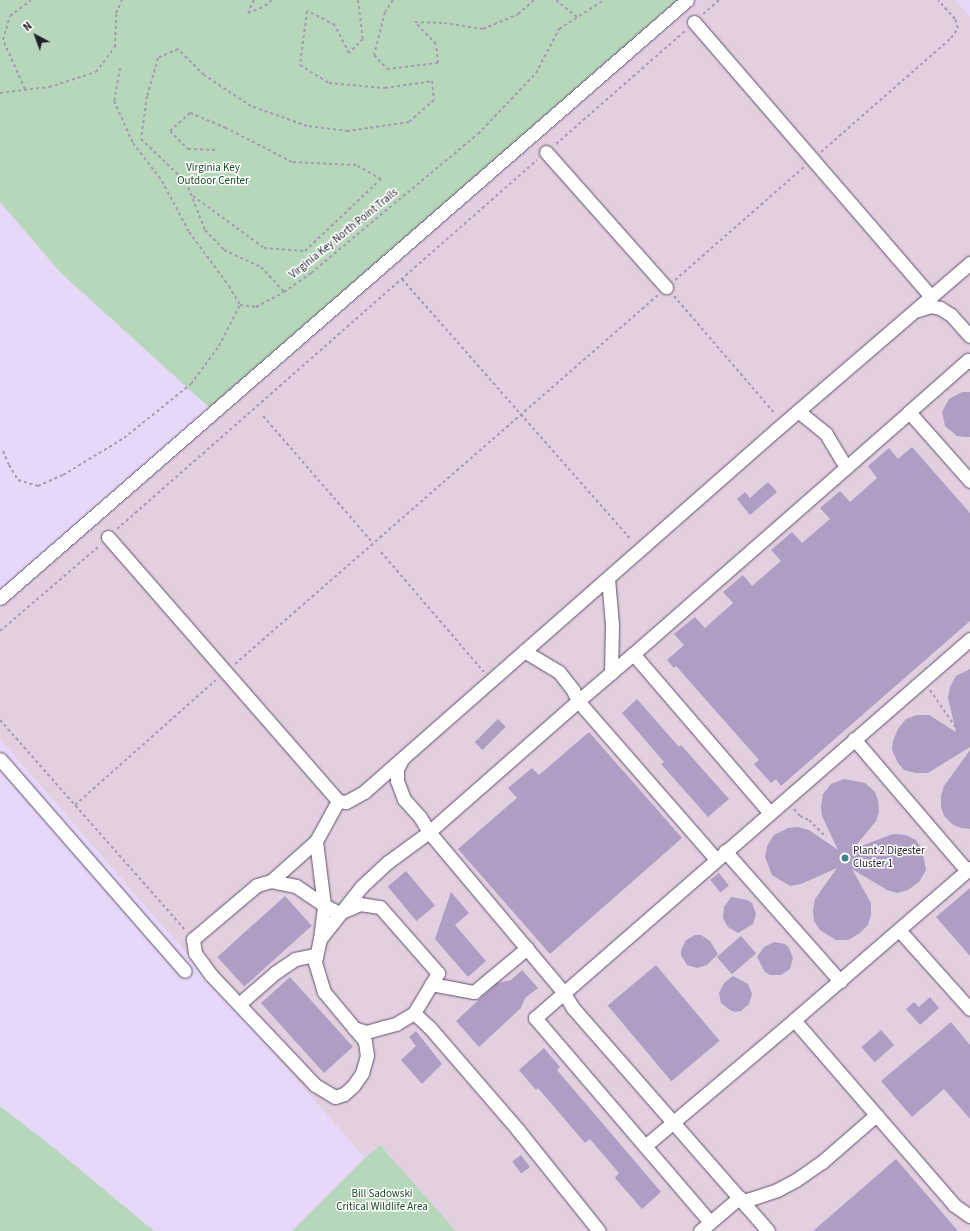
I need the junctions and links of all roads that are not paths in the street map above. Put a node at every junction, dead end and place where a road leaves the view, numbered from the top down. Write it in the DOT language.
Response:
graph roads {
  1 [pos="687,0"];
  2 [pos="694,22"];
  3 [pos="546,152"];
  4 [pos="970,263"];
  5 [pos="666,287"];
  6 [pos="931,297"];
  7 [pos="912,312"];
  8 [pos="970,336"];
  9 [pos="970,362"];
  10 [pos="798,411"];
  11 [pos="909,412"];
  12 [pos="846,467"];
  13 [pos="970,481"];
  14 [pos="108,537"];
  15 [pos="608,578"];
  16 [pos="0,598"];
  17 [pos="970,639"];
  18 [pos="524,651"];
  19 [pos="633,654"];
  20 [pos="611,673"];
  21 [pos="578,702"];
  22 [pos="854,739"];
  23 [pos="403,758"];
  24 [pos="0,759"];
  25 [pos="338,801"];
  26 [pos="770,813"];
  27 [pos="429,832"];
  28 [pos="316,841"];
  29 [pos="721,855"];
  30 [pos="968,869"];
  31 [pos="271,882"];
  32 [pos="324,905"];
  33 [pos="339,913"];
  34 [pos="899,930"];
  35 [pos="320,939"];
  36 [pos="527,948"];
  37 [pos="316,956"];
  38 [pos="185,971"];
  39 [pos="840,981"];
  40 [pos="431,984"];
  41 [pos="564,992"];
  42 [pos="239,1004"];
  43 [pos="970,1009"];
  44 [pos="414,1013"];
  45 [pos="794,1020"];
  46 [pos="354,1028"];
  47 [pos="876,1115"];
  48 [pos="673,1122"];
  49 [pos="645,1146"];
  50 [pos="742,1199"];
  51 [pos="970,1216"];
  52 [pos="710,1222"];
  53 [pos="599,1231"];
  54 [pos="700,1231"];
  55 [pos="768,1231"];
  1 -- 16 [label="lane"];
  2 -- 6 [label="lane"];
  3 -- 5 [label="lane"];
  4 -- 6 [label="lane"];
  6 -- 7 [label="lane"];
  7 -- 8 [label="lane"];
  7 -- 10 [label="lane"];
  9 -- 11 [label="lane"];
  10 -- 12 [label="lane"];
  10 -- 15 [label="lane"];
  11 -- 12 [label="lane"];
  11 -- 13 [label="lane"];
  12 -- 19 [label="lane"];
  14 -- 25 [label="lane"];
  15 -- 18 [label="lane"];
  15 -- 20 [label="lane"];
  17 -- 22 [label="lane"];
  18 -- 21 [label="lane"];
  18 -- 23 [label="lane"];
  19 -- 20 [label="lane"];
  19 -- 26 [label="lane"];
  20 -- 21 [label="lane"];
  21 -- 27 [label="lane"];
  21 -- 29 [label="lane"];
  22 -- 26 [label="lane"];
  22 -- 30 [label="lane"];
  23 -- 25 [label="lane"];
  23 -- 27 [label="lane"];
  24 -- 38 [label="lane"];
  25 -- 28 [label="lane"];
  26 -- 29 [label="lane"];
  27 -- 33 [label="lane"];
  27 -- 36 [label="lane"];
  28 -- 31 [label="lane"];
  28 -- 32 [label="lane"];
  29 -- 39 [label="lane"];
  29 -- 41 [label="lane"];
  30 -- 34 [label="lane"];
  31 -- 32 [label="lane"];
  31 -- 42 [label="lane"];
  32 -- 33 [label="lane"];
  32 -- 35 [label="lane"];
  33 -- 35 [label="lane"];
  33 -- 40 [label="lane"];
  34 -- 39 [label="lane"];
  34 -- 43 [label="lane"];
  35 -- 37 [label="lane"];
  36 -- 40 [label="lane"];
  36 -- 41 [label="lane"];
  37 -- 42 [label="lane"];
  37 -- 46 [label="lane"];
  39 -- 45 [label="lane"];
  40 -- 44 [label="lane"];
  41 -- 48 [label="lane"];
  41 -- 49 [label="lane"];
  42 -- 46 [label="lane"];
  44 -- 46 [label="lane"];
  44 -- 53 [label="lane"];
  45 -- 47 [label="lane"];
  45 -- 48 [label="lane"];
  47 -- 50 [label="lane"];
  47 -- 51 [label="lane"];
  48 -- 49 [label="lane"];
  48 -- 50 [label="lane"];
  49 -- 52 [label="lane"];
  50 -- 52 [label="lane"];
  50 -- 55 [label="lane"];
  52 -- 54 [label="lane"];
}
